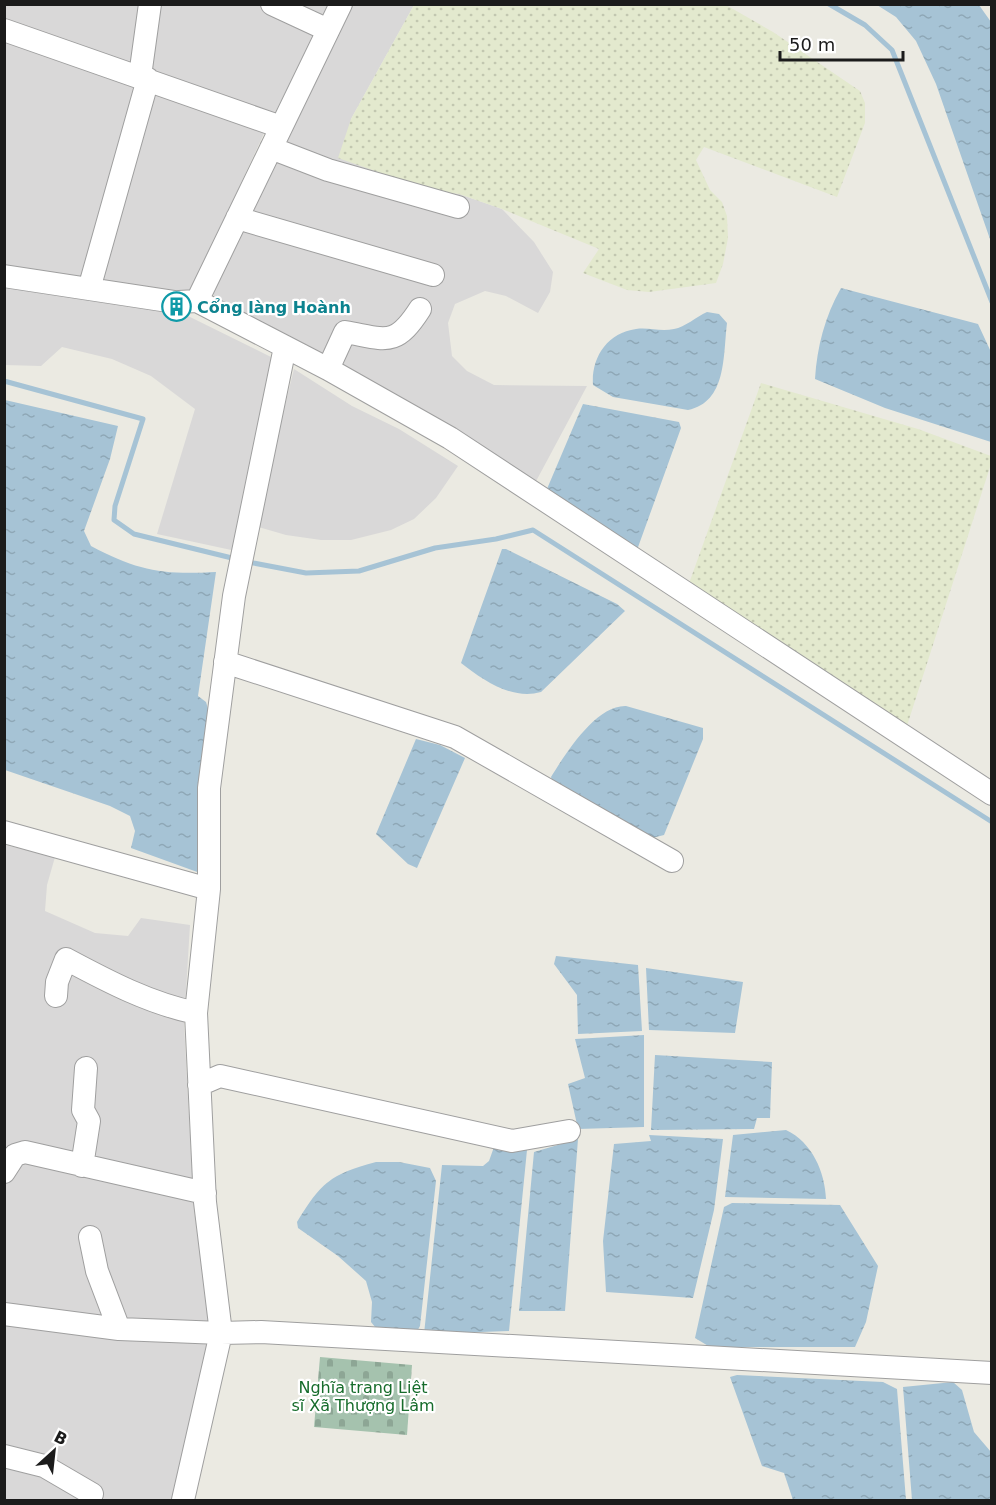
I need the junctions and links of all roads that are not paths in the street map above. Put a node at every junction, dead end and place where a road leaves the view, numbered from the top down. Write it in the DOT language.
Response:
graph roads {
  1 [pos="150,4"];
  2 [pos="272,4"];
  3 [pos="341,4"];
  4 [pos="4,30"];
  5 [pos="328,30"];
  6 [pos="144,78"];
  7 [pos="281,127"];
  8 [pos="271,148"];
  9 [pos="458,207"];
  10 [pos="237,218"];
  11 [pos="433,275"];
  12 [pos="4,276"];
  13 [pos="89,289"];
  14 [pos="184,302"];
  15 [pos="420,309"];
  16 [pos="285,346"];
  17 [pos="328,369"];
  18 [pos="225,662"];
  19 [pos="992,794"];
  20 [pos="4,832"];
  21 [pos="672,861"];
  22 [pos="209,889"];
  23 [pos="56,996"];
  24 [pos="196,1013"];
  25 [pos="86,1068"];
  26 [pos="199,1085"];
  27 [pos="569,1131"];
  28 [pos="82,1166"];
  29 [pos="4,1172"];
  30 [pos="205,1193"];
  31 [pos="90,1237"];
  32 [pos="4,1314"];
  33 [pos="119,1329"];
  34 [pos="221,1332"];
  35 [pos="992,1373"];
  36 [pos="4,1456"];
  37 [pos="93,1494"];
  38 [pos="183,1500"];
  1 -- 6 [label="street"];
  2 -- 5 [label="street"];
  3 -- 5 [label="street"];
  4 -- 6 [label="street"];
  5 -- 7 [label="street"];
  6 -- 7 [label="street"];
  6 -- 13 [label="street"];
  7 -- 8 [label="street"];
  8 -- 9 [label="street"];
  8 -- 10 [label="street"];
  10 -- 11 [label="street"];
  10 -- 14 [label="street"];
  12 -- 13 [label="street"];
  13 -- 14 [label="street"];
  14 -- 16 [label="street"];
  15 -- 17 [label="street"];
  16 -- 17 [label="street"];
  16 -- 18 [label="street"];
  17 -- 19 [label="street"];
  18 -- 21 [label="street"];
  18 -- 22 [label="street"];
  20 -- 22 [label="street"];
  22 -- 24 [label="street"];
  23 -- 24 [label="street"];
  24 -- 26 [label="street"];
  25 -- 28 [label="street"];
  26 -- 27 [label="street"];
  26 -- 30 [label="street"];
  28 -- 29 [label="street"];
  28 -- 30 [label="street"];
  30 -- 34 [label="street"];
  31 -- 33 [label="street"];
  32 -- 33 [label="street"];
  33 -- 34 [label="street"];
  34 -- 35 [label="street"];
  34 -- 38 [label="street"];
  36 -- 37 [label="street"];
}
